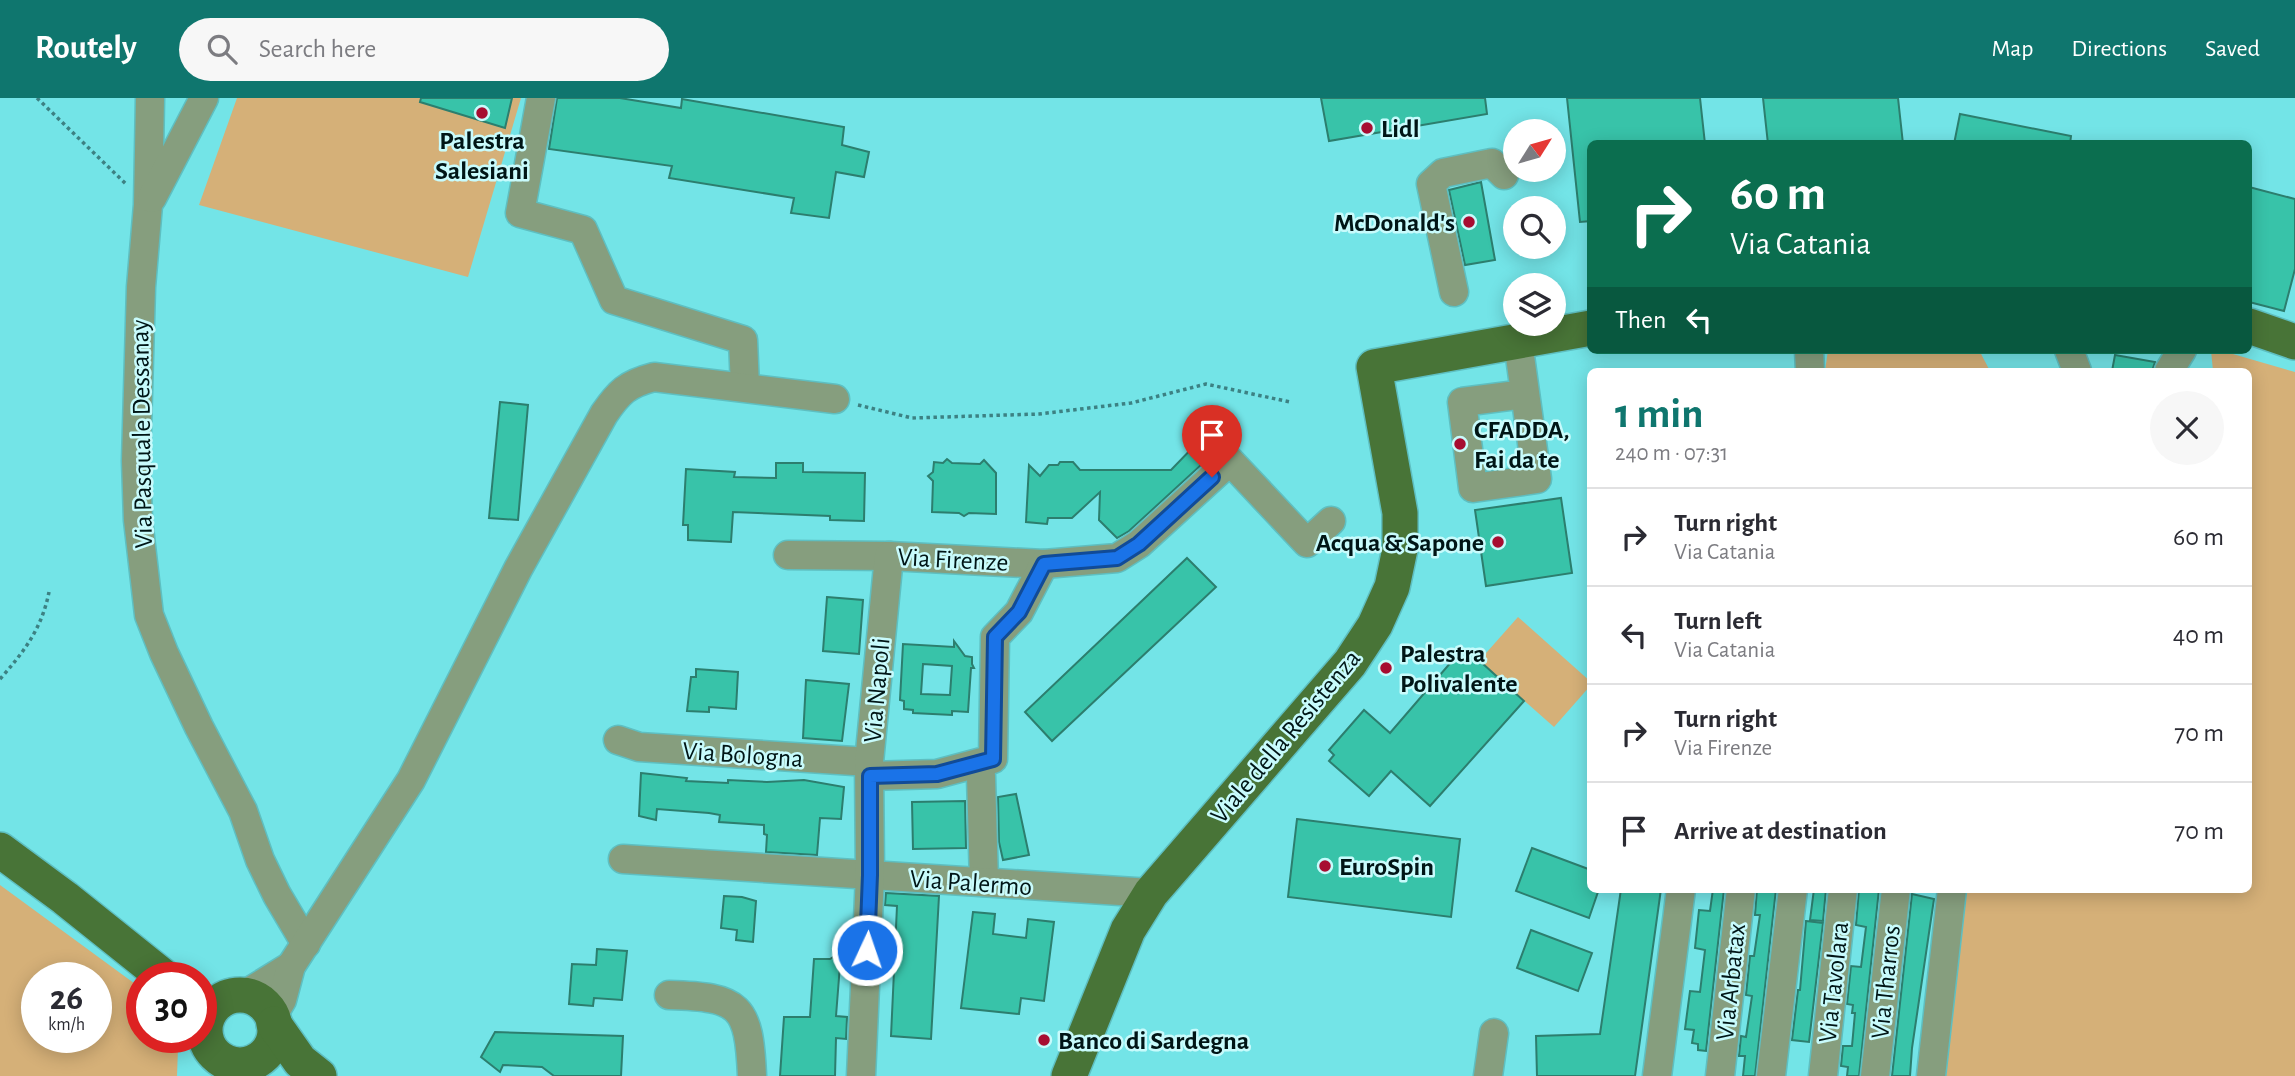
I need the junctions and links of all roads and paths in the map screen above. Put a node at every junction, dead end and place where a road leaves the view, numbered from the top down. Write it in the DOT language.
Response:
graph roads {
  1 [pos="37,98"];
  2 [pos="150,98"];
  3 [pos="204,98"];
  4 [pos="541,98"];
  5 [pos="1503,174"];
  6 [pos="148,205"];
  7 [pos="1454,292"];
  8 [pos="2252,327"];
  9 [pos="1587,329"];
  10 [pos="1518,342"];
  11 [pos="2295,342"];
  12 [pos="745,387"];
  13 [pos="1525,394"];
  14 [pos="835,399"];
  15 [pos="1290,402"];
  16 [pos="1331,521"];
  17 [pos="788,555"];
  18 [pos="889,556"];
  19 [pos="1044,564"];
  20 [pos="49,592"];
  21 [pos="0,679"];
  22 [pos="618,740"];
  23 [pos="869,769"];
  24 [pos="981,776"];
  25 [pos="0,850"];
  26 [pos="623,859"];
  27 [pos="870,875"];
  28 [pos="984,883"];
  29 [pos="1151,893"];
  30 [pos="1680,893"];
  31 [pos="1741,893"];
  32 [pos="1793,893"];
  33 [pos="1843,893"];
  34 [pos="1896,893"];
  35 [pos="1952,893"];
  36 [pos="299,955"];
  37 [pos="145,962"];
  38 [pos="669,995"];
  39 [pos="217,1021"];
  40 [pos="217,1021"];
  41 [pos="273,1021"];
  42 [pos="217,1032"];
  43 [pos="1494,1033"];
  44 [pos="255,1070"];
  45 [pos="319,1076"];
  46 [pos="752,1076"];
  47 [pos="862,1076"];
  48 [pos="1069,1076"];
  49 [pos="1488,1076"];
  50 [pos="1657,1076"];
  51 [pos="1720,1076"];
  52 [pos="1771,1076"];
  53 [pos="1823,1076"];
  54 [pos="1875,1076"];
  55 [pos="1931,1076"];
  1 -- 6 [label="path"];
  2 -- 6 [label="street, Via Pasquale Dessanay"];
  3 -- 6 [label="street"];
  4 -- 12 [label="street"];
  5 -- 7 [label="street"];
  6 -- 36 [label="street, Via Pasquale Dessanay"];
  8 -- 11 [label="main road"];
  9 -- 10 [label="main road"];
  10 -- 13 [label="street"];
  10 -- 29 [label="main road, Viale della Resistenza"];
  12 -- 14 [label="street"];
  12 -- 36 [label="street"];
  14 -- 15 [label="path"];
  16 -- 19 [label="street, Via Firenze"];
  17 -- 18 [label="street, Via Firenze"];
  18 -- 19 [label="street, Via Firenze"];
  18 -- 23 [label="street, Via Napoli"];
  19 -- 23 [label="street, Via Bologna"];
  20 -- 21 [label="path"];
  22 -- 23 [label="street, Via Bologna"];
  23 -- 27 [label="street, Via Napoli"];
  24 -- 28 [label="street"];
  25 -- 37 [label="main road"];
  26 -- 27 [label="street, Via Palermo"];
  27 -- 28 [label="street, Via Palermo"];
  27 -- 47 [label="street, Via Napoli"];
  28 -- 29 [label="street, Via Palermo"];
  29 -- 48 [label="main road, Viale della Resistenza"];
  30 -- 50 [label="street"];
  31 -- 51 [label="street, Via Arbatax"];
  32 -- 52 [label="street"];
  33 -- 53 [label="street, Via Tavolara"];
  34 -- 54 [label="street, Via Tharros"];
  35 -- 55 [label="street"];
  36 -- 39 [label="street"];
  36 -- 41 [label="street"];
  38 -- 46 [label="street"];
  40 -- 41 [label="main road"];
  41 -- 44 [label="main road"];
  41 -- 45 [label="main road"];
  42 -- 44 [label="main road"];
  43 -- 49 [label="street"];
}
